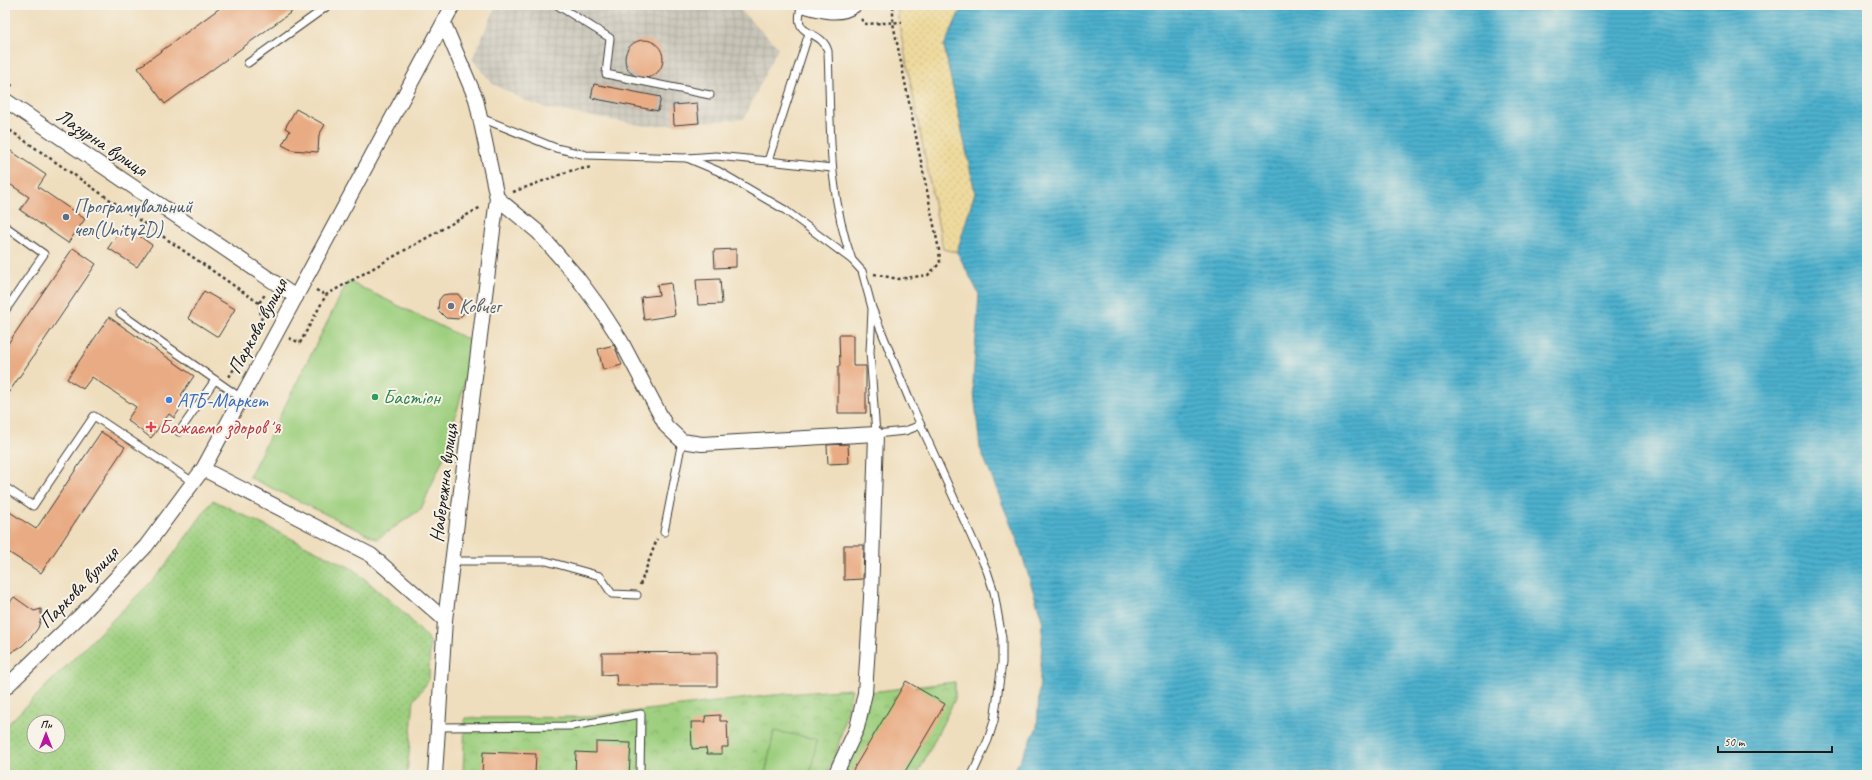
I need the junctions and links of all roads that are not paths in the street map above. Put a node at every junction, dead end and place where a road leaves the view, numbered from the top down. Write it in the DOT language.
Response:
graph roads {
  1 [pos="329,5"];
  2 [pos="453,5"];
  3 [pos="557,5"];
  4 [pos="802,5"];
  5 [pos="855,5"];
  6 [pos="444,24"];
  7 [pos="809,33"];
  8 [pos="248,63"];
  9 [pos="710,95"];
  10 [pos="5,100"];
  11 [pos="481,118"];
  12 [pos="687,158"];
  13 [pos="768,161"];
  14 [pos="832,168"];
  15 [pos="497,198"];
  16 [pos="5,226"];
  17 [pos="852,260"];
  18 [pos="296,297"];
  19 [pos="872,308"];
  20 [pos="5,311"];
  21 [pos="120,313"];
  22 [pos="215,380"];
  23 [pos="241,398"];
  24 [pos="921,425"];
  25 [pos="180,432"];
  26 [pos="876,434"];
  27 [pos="682,441"];
  28 [pos="203,469"];
  29 [pos="193,482"];
  30 [pos="5,487"];
  31 [pos="664,532"];
  32 [pos="453,561"];
  33 [pos="636,595"];
  34 [pos="445,620"];
  35 [pos="5,688"];
  36 [pos="438,727"];
  37 [pos="435,775"];
  38 [pos="640,775"];
  39 [pos="835,775"];
  40 [pos="972,775"];
  1 -- 8 [label="lane"];
  2 -- 6 [label="street, Паркова вулиця"];
  3 -- 9 [label="lane"];
  4 -- 5 [label="street"];
  4 -- 7 [label="lane"];
  6 -- 11 [label="street, Набережна вулиця"];
  6 -- 18 [label="street, Паркова вулиця"];
  7 -- 13 [label="lane"];
  7 -- 14 [label="lane"];
  10 -- 18 [label="street, Лазурна вулиця"];
  11 -- 12 [label="lane"];
  11 -- 15 [label="street, Набережна вулиця"];
  12 -- 13 [label="lane"];
  12 -- 17 [label="lane"];
  13 -- 14 [label="lane"];
  14 -- 17 [label="lane"];
  15 -- 27 [label="street"];
  15 -- 32 [label="street, Набережна вулиця"];
  16 -- 20 [label="lane"];
  17 -- 19 [label="lane"];
  18 -- 23 [label="street, Паркова вулиця"];
  19 -- 24 [label="lane"];
  19 -- 26 [label="lane"];
  21 -- 22 [label="lane"];
  22 -- 23 [label="lane"];
  22 -- 25 [label="lane"];
  23 -- 28 [label="street, Паркова вулиця"];
  24 -- 26 [label="lane"];
  24 -- 40 [label="lane"];
  26 -- 27 [label="street"];
  26 -- 39 [label="street"];
  27 -- 31 [label="lane"];
  28 -- 29 [label="street, Паркова вулиця"];
  28 -- 34 [label="street"];
  29 -- 30 [label="lane"];
  29 -- 35 [label="street, Паркова вулиця"];
  32 -- 33 [label="lane"];
  32 -- 34 [label="street, Набережна вулиця"];
  34 -- 36 [label="street, Набережна вулиця"];
  36 -- 37 [label="street, Набережна вулиця"];
  36 -- 38 [label="lane"];
}
